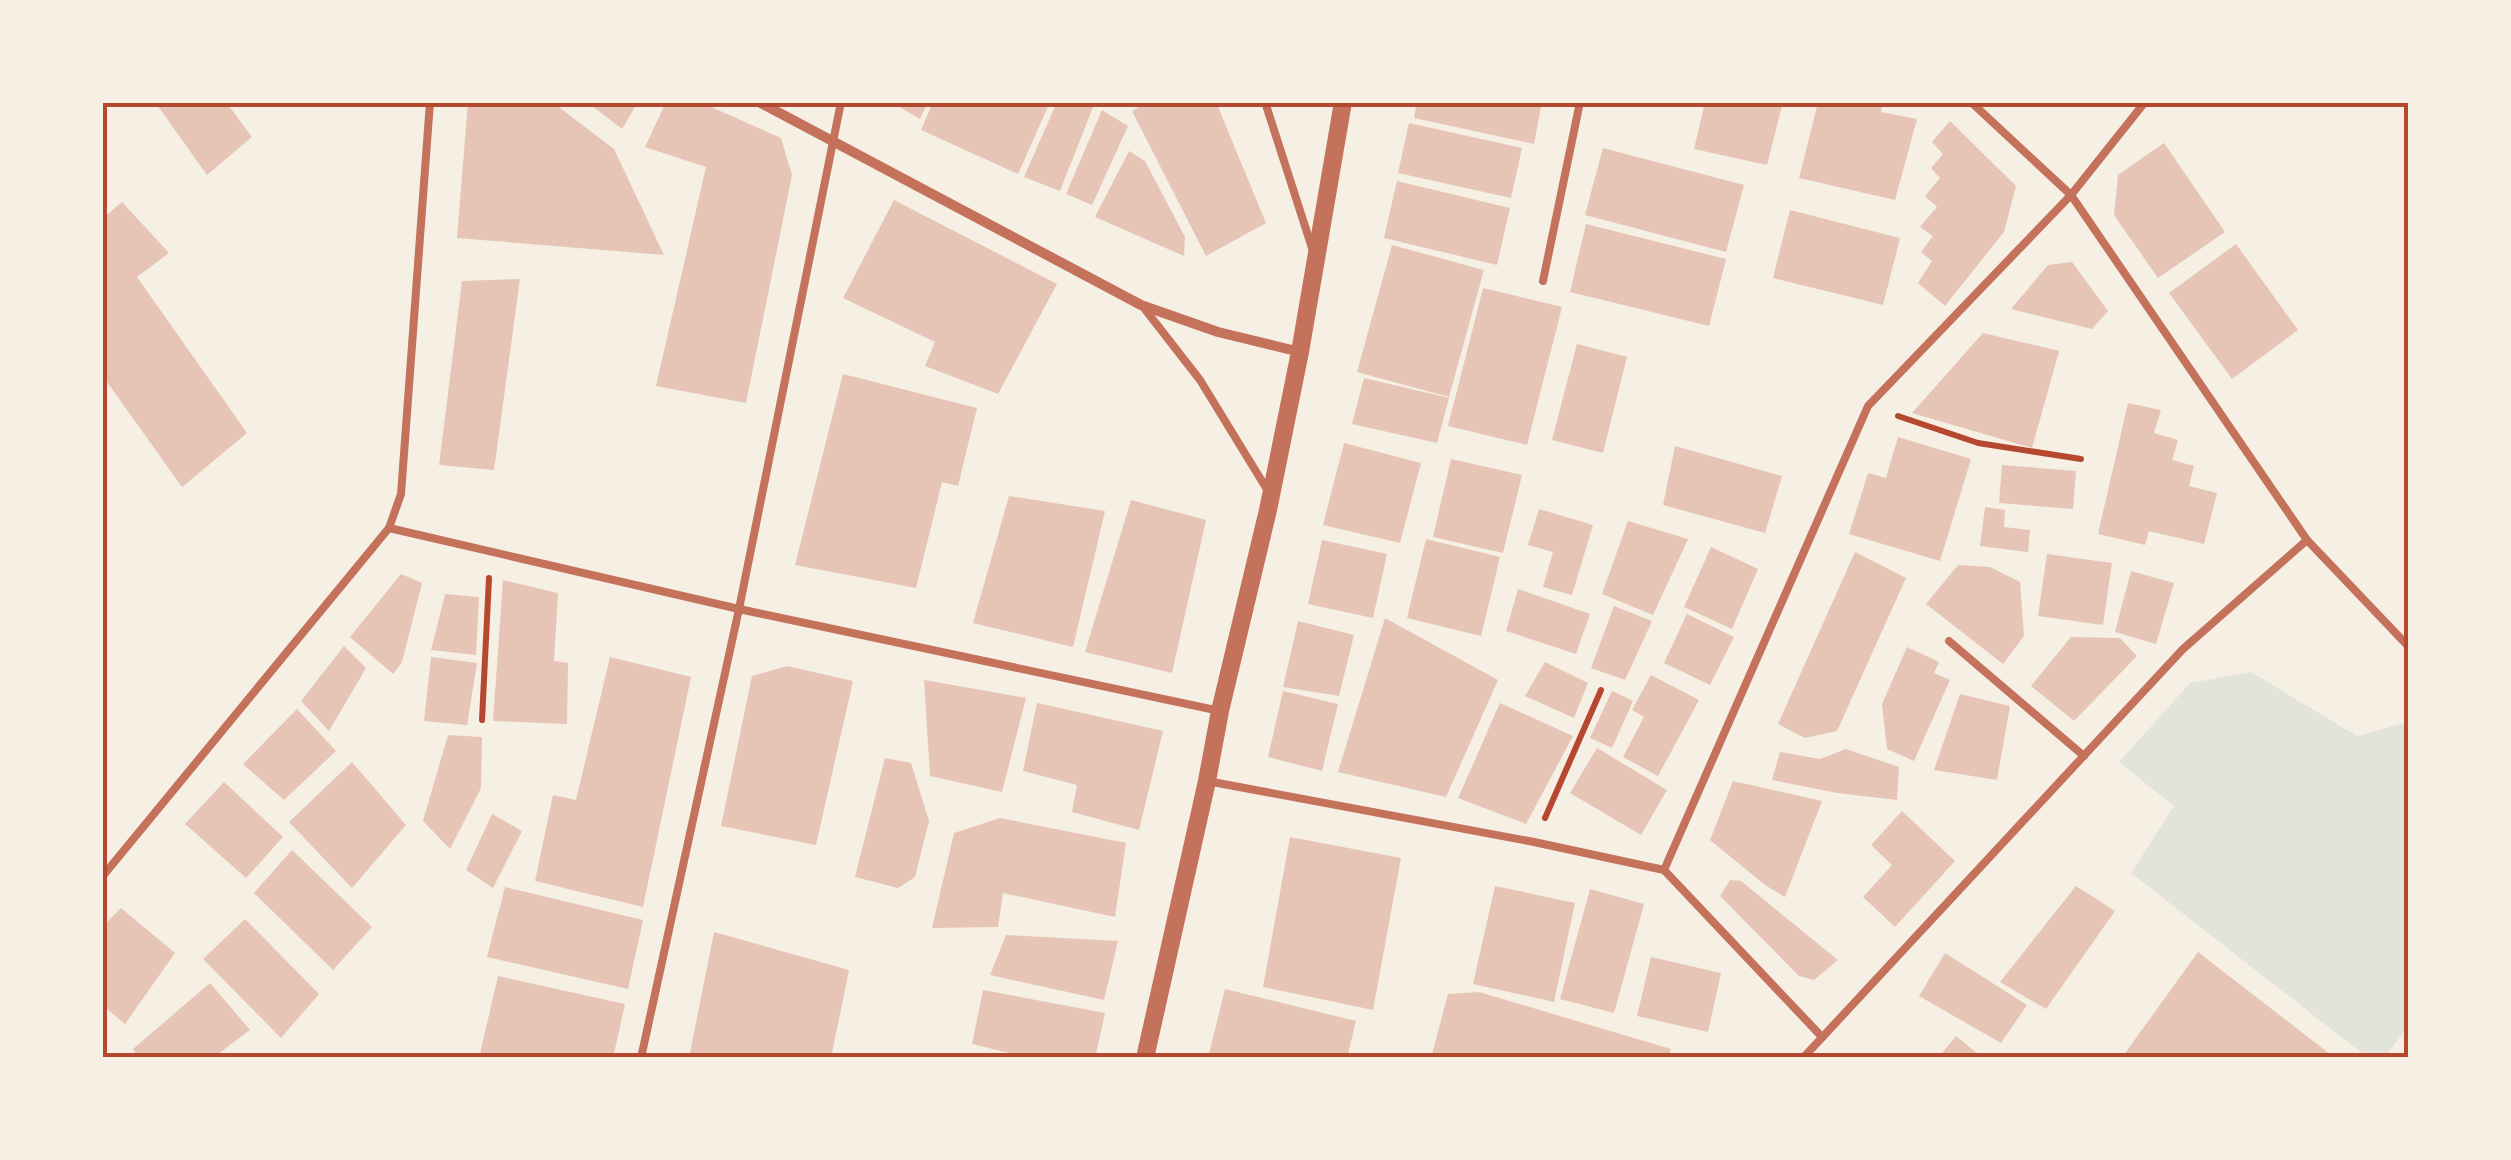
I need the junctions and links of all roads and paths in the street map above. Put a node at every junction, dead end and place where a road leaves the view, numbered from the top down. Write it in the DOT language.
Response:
graph roads {
  1 [pos="430,102"];
  2 [pos="760,102"];
  3 [pos="841,102"];
  4 [pos="1265,102"];
  5 [pos="1343,102"];
  6 [pos="1580,102"];
  7 [pos="1971,102"];
  8 [pos="2145,102"];
  9 [pos="835,144"];
  10 [pos="2070,195"];
  11 [pos="1316,261"];
  12 [pos="1543,281"];
  13 [pos="1142,305"];
  14 [pos="1300,352"];
  15 [pos="1868,406"];
  16 [pos="2081,459"];
  17 [pos="1271,496"];
  18 [pos="389,528"];
  19 [pos="2307,540"];
  20 [pos="491,551"];
  21 [pos="739,608"];
  22 [pos="1948,641"];
  23 [pos="2408,646"];
  24 [pos="1601,690"];
  25 [pos="1220,710"];
  26 [pos="482,720"];
  27 [pos="2084,756"];
  28 [pos="1207,781"];
  29 [pos="1534,842"];
  30 [pos="1664,870"];
  31 [pos="102,876"];
  32 [pos="1822,1036"];
  33 [pos="642,1058"];
  34 [pos="1145,1058"];
  35 [pos="1803,1058"];
  1 -- 18 [label="lane"];
  2 -- 9 [label="street"];
  3 -- 9 [label="lane"];
  4 -- 11 [label="lane"];
  5 -- 11 [label="street"];
  6 -- 12 [label="lane"];
  7 -- 10 [label="lane"];
  8 -- 10 [label="lane"];
  9 -- 13 [label="street"];
  9 -- 21 [label="lane"];
  10 -- 15 [label="lane"];
  10 -- 19 [label="lane"];
  11 -- 14 [label="street"];
  13 -- 14 [label="street"];
  13 -- 17 [label="lane"];
  14 -- 17 [label="street"];
  15 -- 16 [label="path"];
  15 -- 30 [label="lane"];
  17 -- 25 [label="street"];
  18 -- 20 [label="lane"];
  18 -- 31 [label="lane"];
  19 -- 23 [label="lane"];
  19 -- 27 [label="lane"];
  20 -- 21 [label="lane"];
  20 -- 26 [label="path"];
  21 -- 25 [label="lane"];
  21 -- 33 [label="lane"];
  22 -- 27 [label="lane"];
  24 -- 29 [label="path"];
  25 -- 28 [label="street"];
  27 -- 32 [label="lane"];
  28 -- 29 [label="lane"];
  28 -- 34 [label="street"];
  29 -- 30 [label="lane"];
  30 -- 32 [label="lane"];
  32 -- 35 [label="lane"];
}
